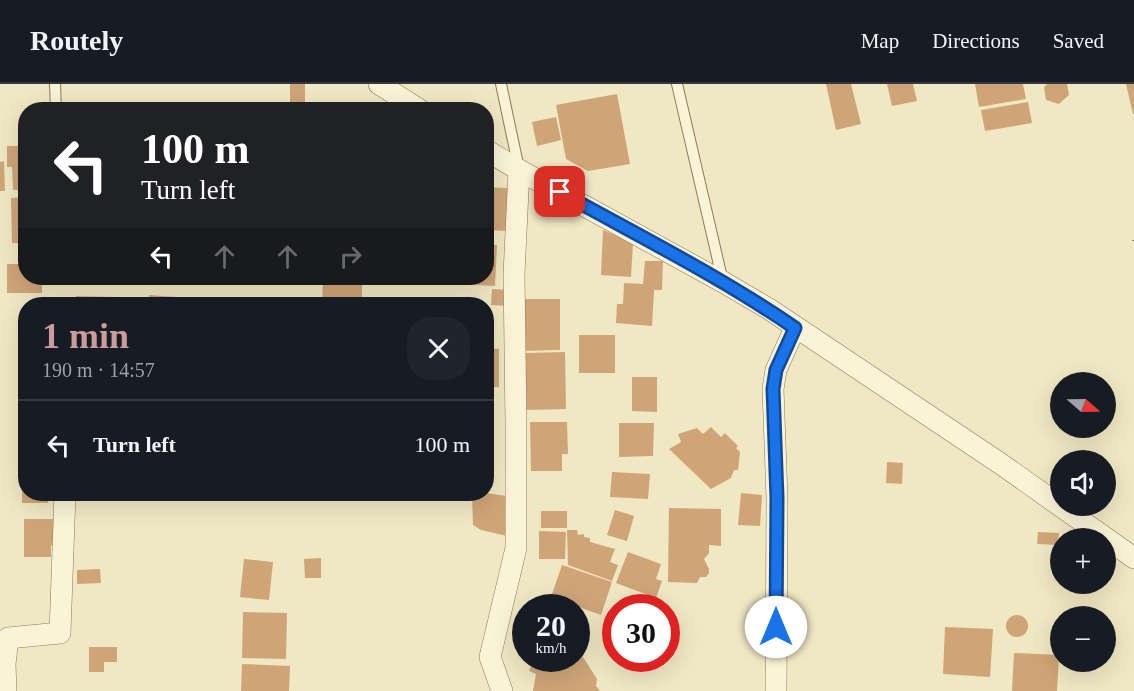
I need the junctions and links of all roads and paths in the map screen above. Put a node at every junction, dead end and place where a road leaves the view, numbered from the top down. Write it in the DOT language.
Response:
graph roads {
  1 [pos="56,84"];
  2 [pos="379,84"];
  3 [pos="501,84"];
  4 [pos="677,84"];
  5 [pos="56,102"];
  6 [pos="407,102"];
  7 [pos="494,155"];
  8 [pos="519,170"];
  9 [pos="723,282"];
  10 [pos="795,328"];
  11 [pos="65,501"];
  12 [pos="1134,558"];
  13 [pos="6,691"];
  14 [pos="502,691"];
  15 [pos="776,691"];
  1 -- 5 [label="lane"];
  2 -- 6 [label="street"];
  3 -- 8 [label="lane"];
  4 -- 9 [label="lane"];
  7 -- 8 [label="street"];
  8 -- 9 [label="street"];
  8 -- 14 [label="street"];
  9 -- 10 [label="street"];
  10 -- 12 [label="street"];
  10 -- 15 [label="street"];
  11 -- 13 [label="street"];
}
